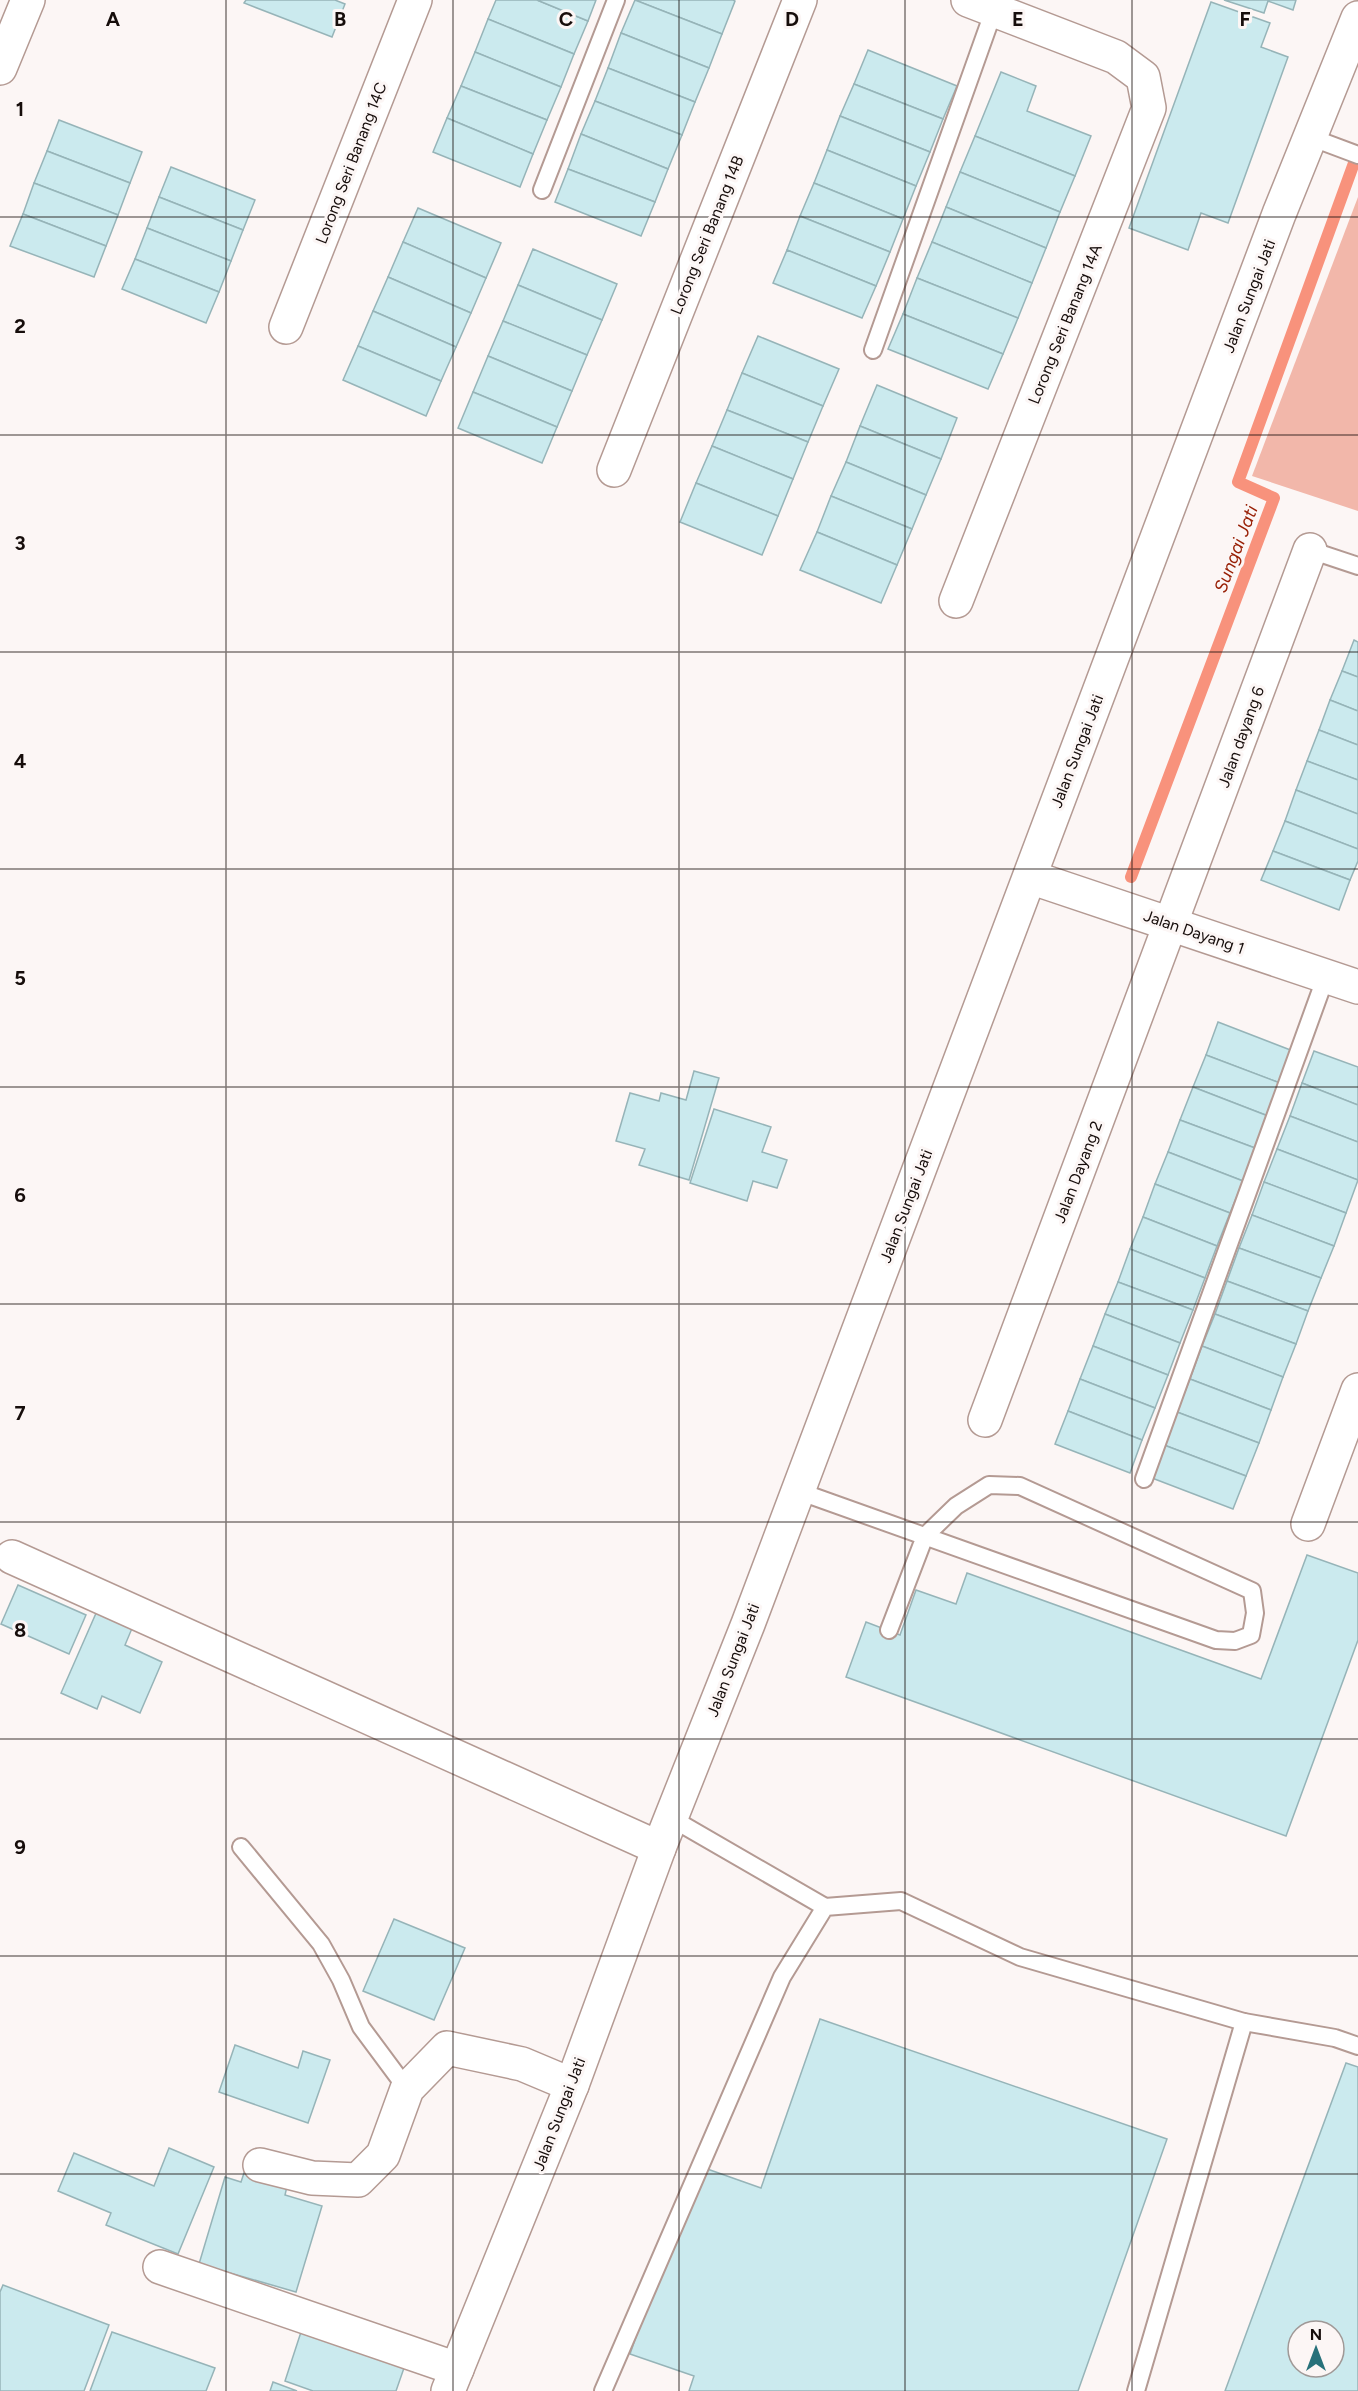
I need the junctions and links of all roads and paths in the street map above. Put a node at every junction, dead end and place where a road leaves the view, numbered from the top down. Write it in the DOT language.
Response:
graph roads {
  1 [pos="28,0"];
  2 [pos="415,0"];
  3 [pos="616,0"];
  4 [pos="800,0"];
  5 [pos="981,5"];
  6 [pos="1358,18"];
  7 [pos="0,68"];
  8 [pos="1324,142"];
  9 [pos="1358,155"];
  10 [pos="542,190"];
  11 [pos="286,327"];
  12 [pos="873,350"];
  13 [pos="614,470"];
  14 [pos="1310,550"];
  15 [pos="1358,566"];
  16 [pos="956,601"];
  17 [pos="1030,877"];
  18 [pos="1171,924"];
  19 [pos="1326,976"];
  20 [pos="1358,987"];
  21 [pos="1358,1390"];
  22 [pos="985,1420"];
  23 [pos="1144,1479"];
  24 [pos="798,1491"];
  25 [pos="1308,1524"];
  26 [pos="925,1536"];
  27 [pos="12,1557"];
  28 [pos="889,1630"];
  29 [pos="671,1818"];
  30 [pos="241,1847"];
  31 [pos="659,1848"];
  32 [pos="825,1906"];
  33 [pos="1244,2022"];
  34 [pos="1358,2046"];
  35 [pos="572,2085"];
  36 [pos="407,2089"];
  37 [pos="260,2165"];
  38 [pos="160,2267"];
  39 [pos="453,2380"];
  40 [pos="603,2391"];
  41 [pos="1136,2391"];
  1 -- 7 [label="street"];
  2 -- 11 [label="street, Lorong Seri Banang 14C"];
  3 -- 10 [label="lane"];
  4 -- 13 [label="street, Lorong Seri Banang 14B"];
  5 -- 12 [label="lane"];
  5 -- 16 [label="street, Lorong Seri Banang 14A"];
  6 -- 8 [label="street, Jalan Sungai Jati"];
  8 -- 9 [label="lane"];
  8 -- 17 [label="street, Jalan Sungai Jati"];
  14 -- 15 [label="lane"];
  14 -- 18 [label="street, Jalan dayang 6"];
  17 -- 18 [label="street, Jalan Dayang 1"];
  17 -- 24 [label="street, Jalan Sungai Jati"];
  18 -- 19 [label="street, Jalan Dayang 1"];
  18 -- 22 [label="street, Jalan Dayang 2"];
  19 -- 20 [label="street, Jalan Dayang 1"];
  19 -- 23 [label="lane"];
  21 -- 25 [label="street"];
  24 -- 26 [label="lane"];
  24 -- 29 [label="street, Jalan Sungai Jati"];
  26 -- 26 [label="lane"];
  26 -- 28 [label="lane"];
  27 -- 31 [label="street"];
  29 -- 31 [label="street, Jalan Sungai Jati"];
  29 -- 32 [label="lane"];
  30 -- 36 [label="lane"];
  31 -- 35 [label="street, Jalan Sungai Jati"];
  32 -- 33 [label="lane"];
  32 -- 40 [label="lane"];
  33 -- 34 [label="lane"];
  33 -- 41 [label="lane"];
  35 -- 36 [label="street"];
  35 -- 39 [label="street, Jalan Sungai Jati"];
  36 -- 37 [label="street"];
  38 -- 39 [label="street"];
}
